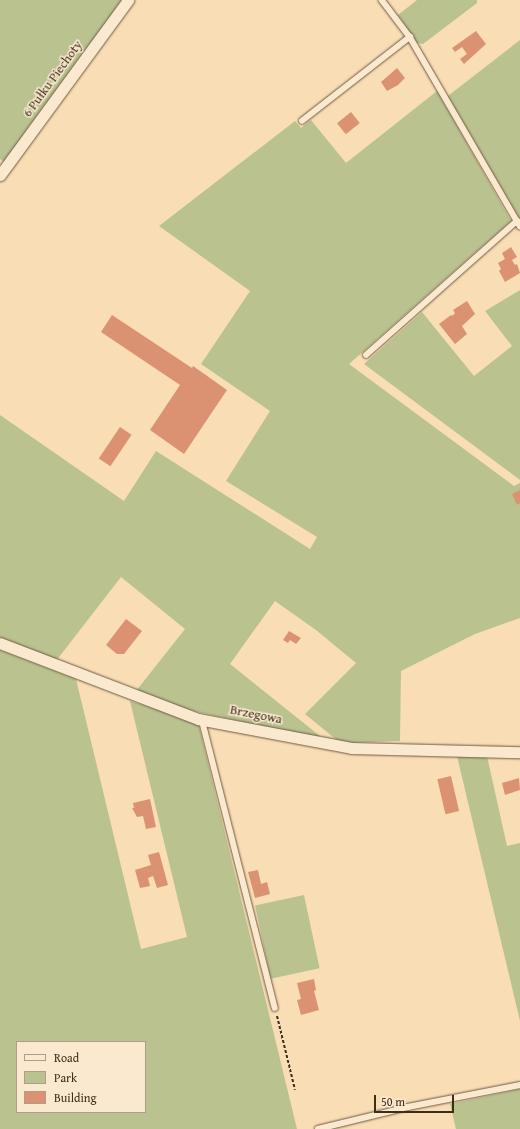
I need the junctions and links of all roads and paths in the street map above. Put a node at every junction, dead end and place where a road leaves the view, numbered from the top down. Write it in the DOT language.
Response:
graph roads {
  1 [pos="128,0"];
  2 [pos="382,0"];
  3 [pos="410,37"];
  4 [pos="302,121"];
  5 [pos="0,174"];
  6 [pos="518,223"];
  7 [pos="366,355"];
  8 [pos="0,643"];
  9 [pos="202,719"];
  10 [pos="520,752"];
  11 [pos="275,1008"];
  12 [pos="520,1085"];
  13 [pos="295,1090"];
  14 [pos="318,1129"];
  1 -- 5 [label="street, 6 Pułku Piechoty"];
  2 -- 3 [label="lane"];
  3 -- 4 [label="lane"];
  3 -- 6 [label="lane"];
  6 -- 7 [label="lane"];
  8 -- 9 [label="street, Brzegowa"];
  9 -- 10 [label="street, Brzegowa"];
  9 -- 11 [label="lane"];
  11 -- 13 [label="path"];
  12 -- 14 [label="lane"];
}
